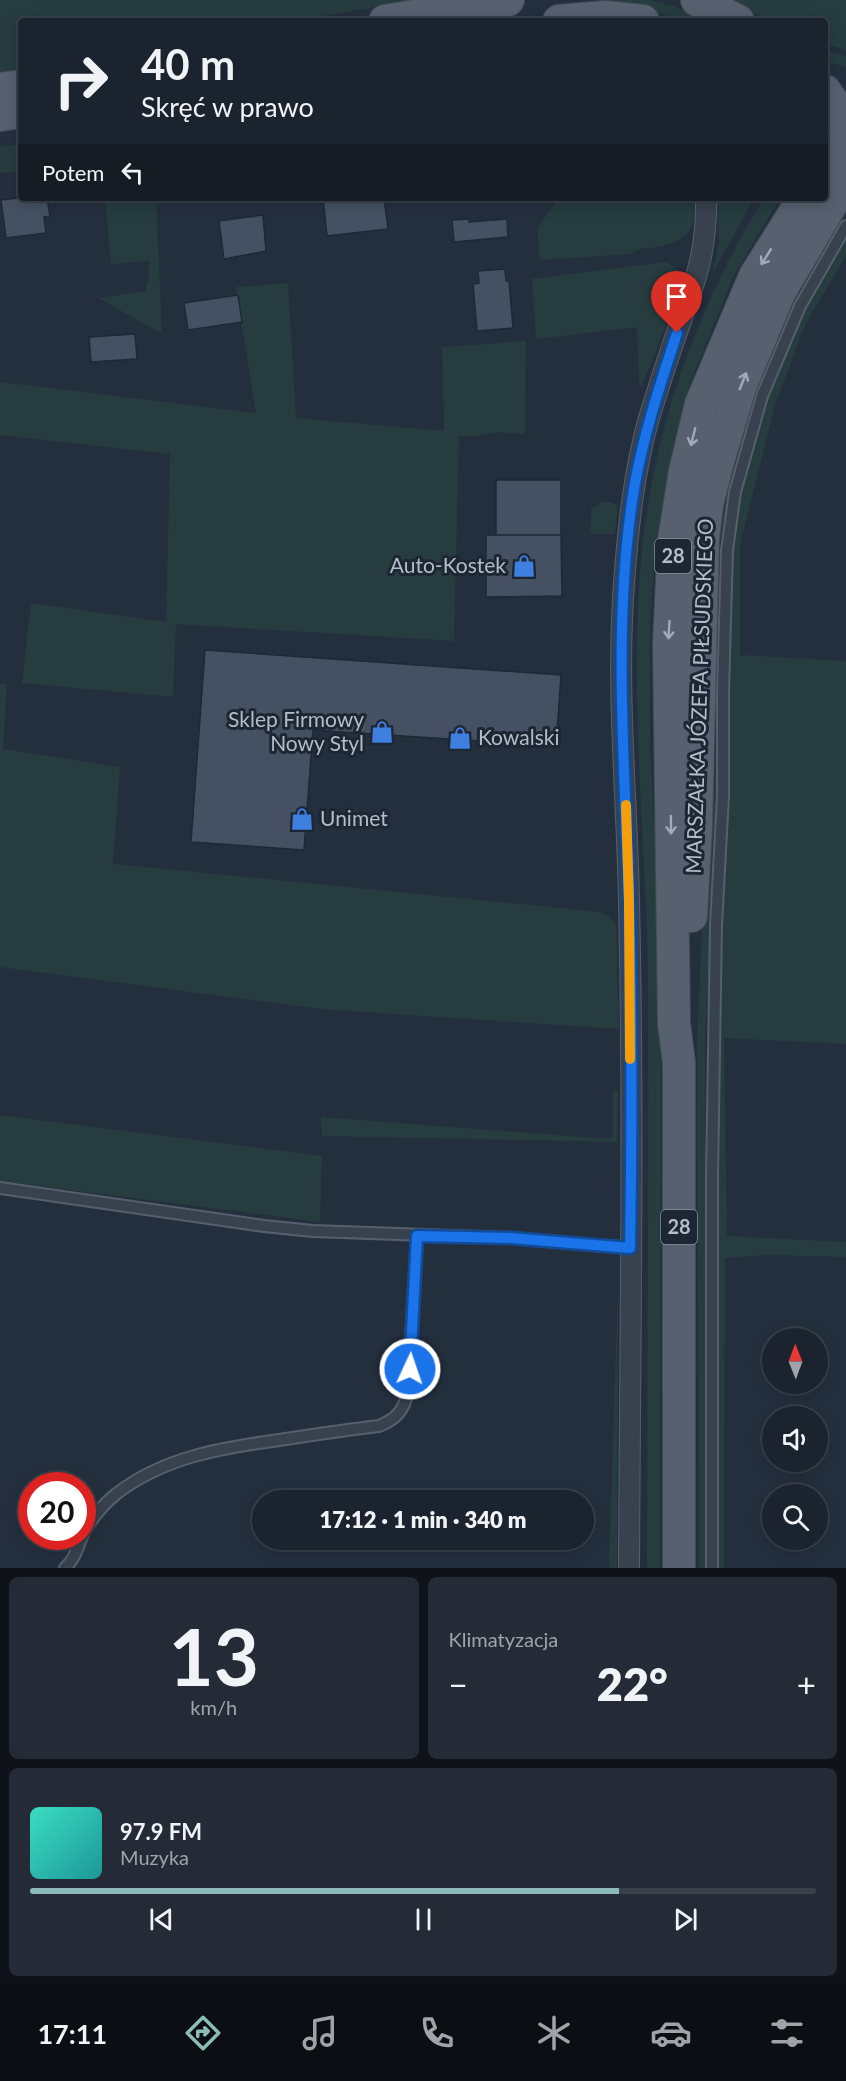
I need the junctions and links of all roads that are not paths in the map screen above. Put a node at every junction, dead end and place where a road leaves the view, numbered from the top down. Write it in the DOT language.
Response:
graph roads {
  1 [pos="508,0"];
  2 [pos="697,0"];
  3 [pos="403,18"];
  4 [pos="594,18"];
  5 [pos="614,18"];
  6 [pos="732,18"];
  7 [pos="828,76"];
  8 [pos="846,81"];
  9 [pos="18,86"];
  10 [pos="0,89"];
  11 [pos="828,95"];
  12 [pos="18,112"];
  13 [pos="0,115"];
  14 [pos="846,131"];
  15 [pos="828,135"];
  16 [pos="846,140"];
  17 [pos="828,167"];
  18 [pos="846,179"];
  19 [pos="706,201"];
  20 [pos="800,201"];
  21 [pos="846,226"];
  22 [pos="679,1063"];
  23 [pos="0,1188"];
  24 [pos="417,1236"];
  25 [pos="630,1248"];
  26 [pos="65,1568"];
  27 [pos="629,1568"];
  28 [pos="679,1568"];
  29 [pos="712,1568"];
  1 -- 3 [label="main road"];
  2 -- 6 [label="main road"];
  4 -- 5 [label="main road"];
  7 -- 8 [label="main road"];
  9 -- 10 [label="main road"];
  11 -- 14 [label="main road"];
  12 -- 13 [label="main road"];
  15 -- 16 [label="main road"];
  16 -- 17 [label="main road"];
  22 -- 18 [label="main road, MARSZAŁKA JÓZEFA PIŁSUDSKIEGO / 28, one-way"];
  19 -- 25 [label="street"];
  20 -- 22 [label="main road, MARSZAŁKA JÓZEFA PIŁSUDSKIEGO / 28, one-way"];
  21 -- 29 [label="lane"];
  22 -- 28 [label="main road, MARSZAŁKA JÓZEFA PIŁSUDSKIEGO / 28"];
  23 -- 24 [label="lane"];
  24 -- 25 [label="lane"];
  24 -- 26 [label="lane"];
  25 -- 27 [label="street"];
}
